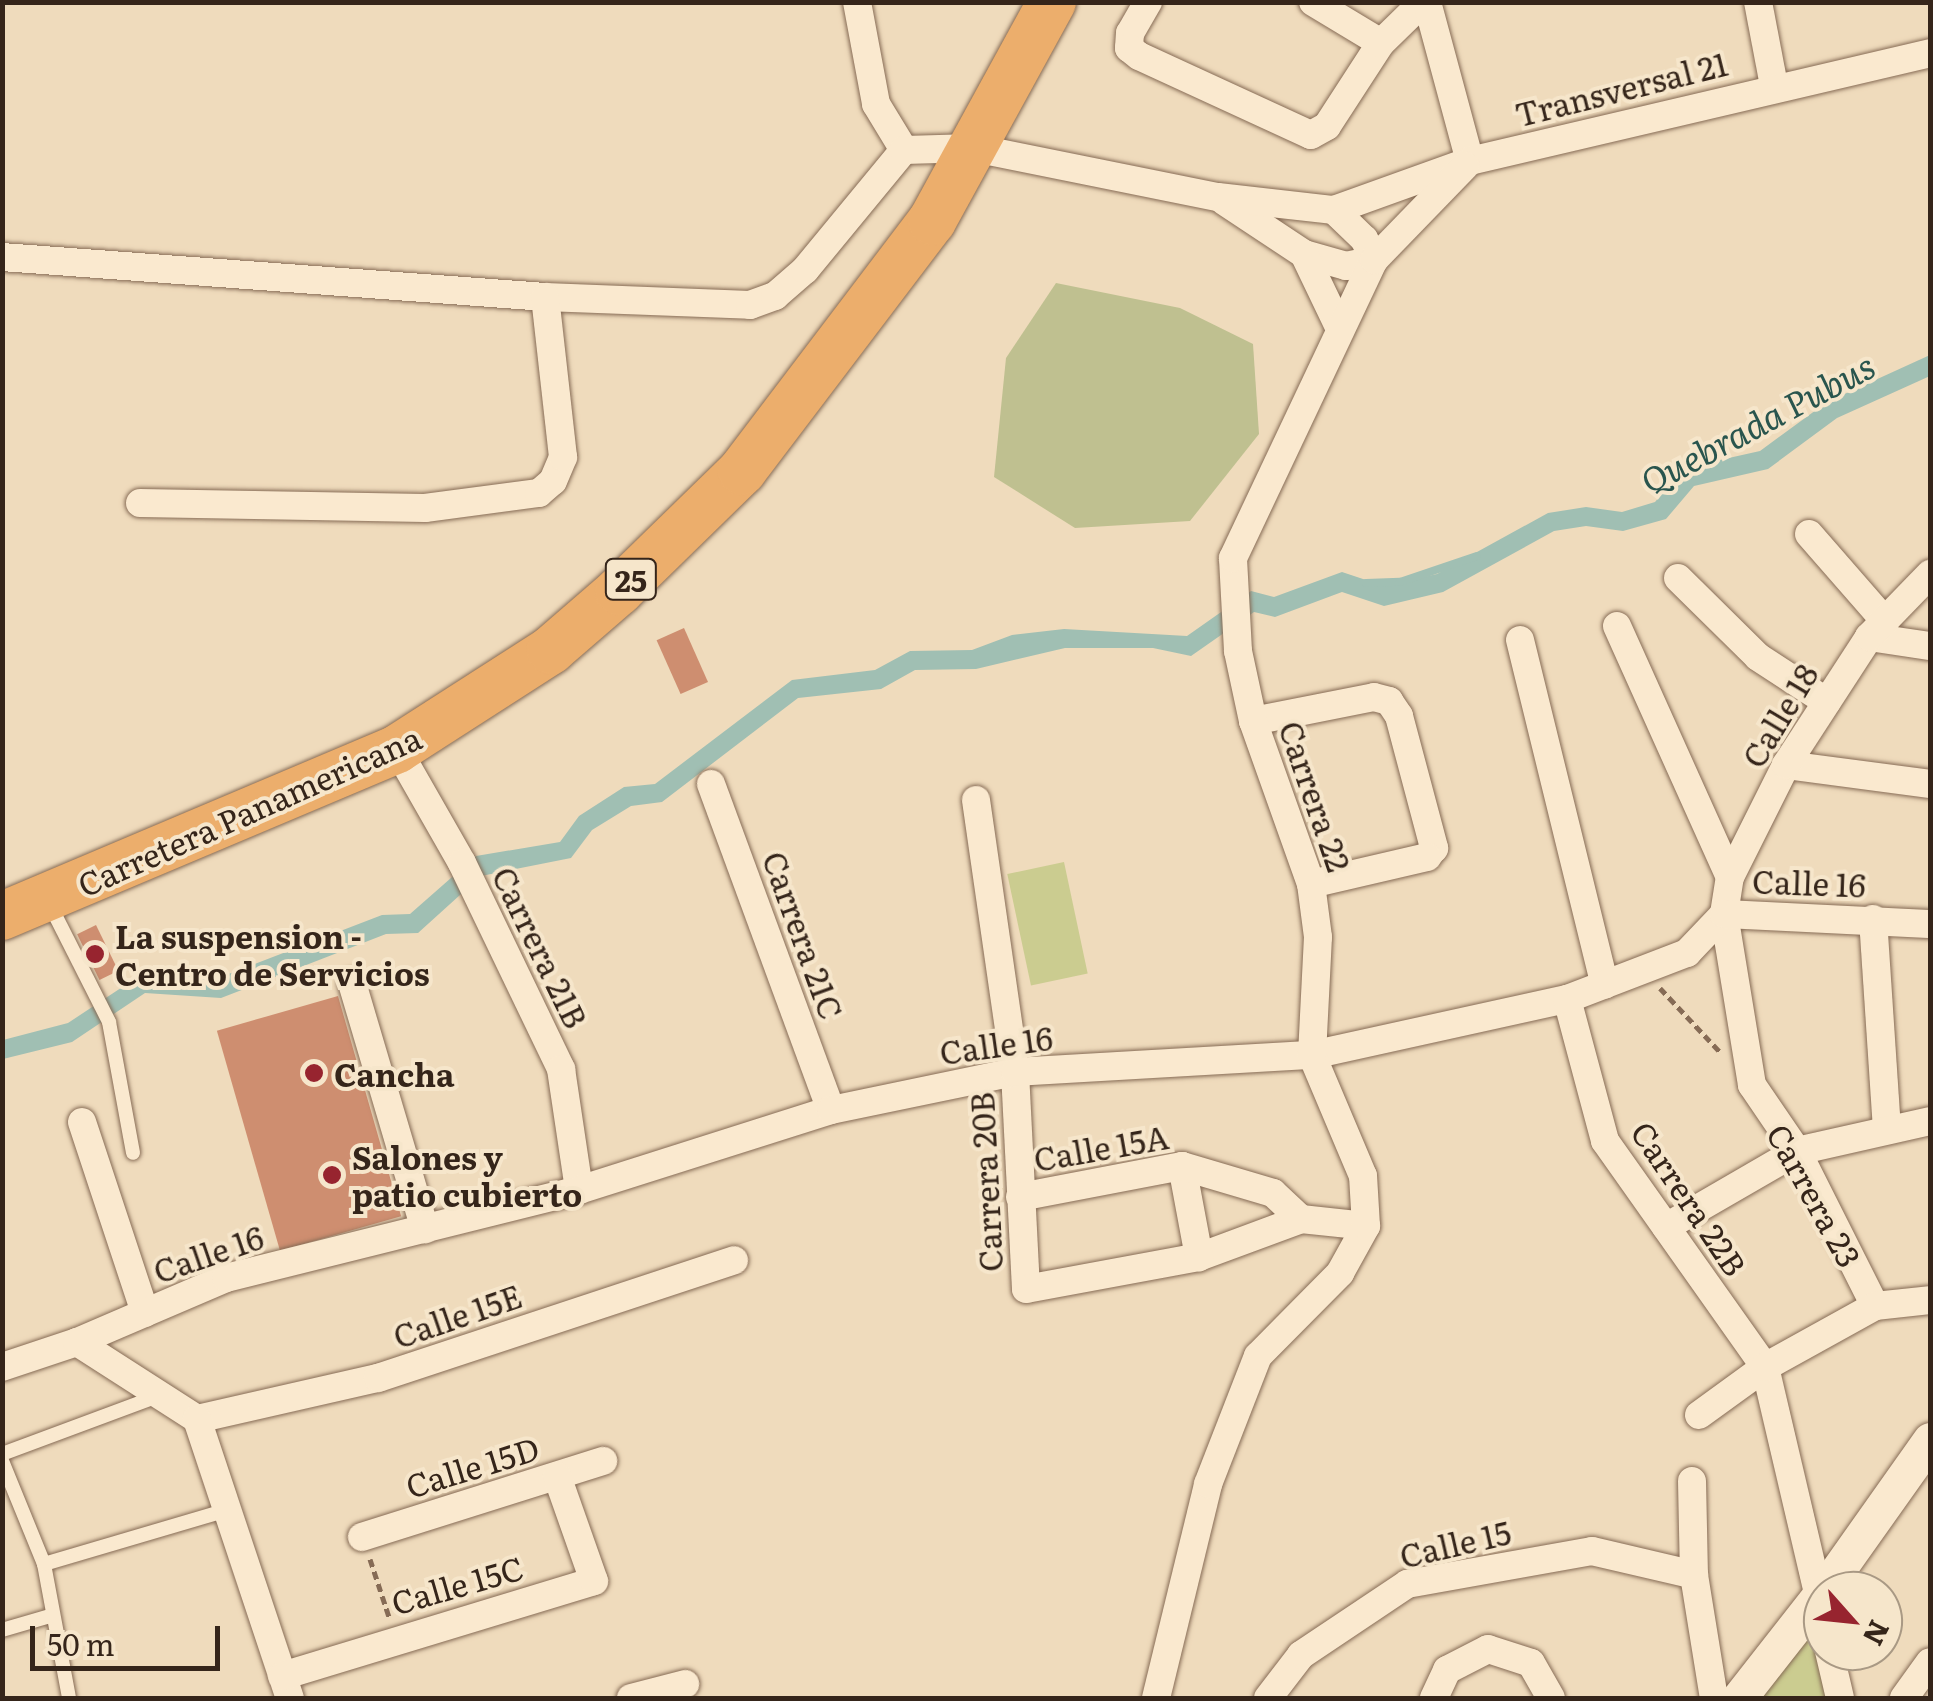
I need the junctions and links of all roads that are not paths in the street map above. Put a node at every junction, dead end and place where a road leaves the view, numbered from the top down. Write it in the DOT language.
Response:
graph roads {
  1 [pos="857,2"];
  2 [pos="1052,2"];
  3 [pos="1148,2"];
  4 [pos="1312,2"];
  5 [pos="1425,2"];
  6 [pos="1758,2"];
  7 [pos="1381,42"];
  8 [pos="1930,53"];
  9 [pos="1774,86"];
  10 [pos="974,148"];
  11 [pos="904,150"];
  12 [pos="1470,161"];
  13 [pos="1218,198"];
  14 [pos="1334,210"];
  15 [pos="1304,254"];
  16 [pos="2,258"];
  17 [pos="1374,260"];
  18 [pos="545,297"];
  19 [pos="1338,325"];
  20 [pos="140,503"];
  21 [pos="1809,534"];
  22 [pos="1930,574"];
  23 [pos="1678,578"];
  24 [pos="1617,626"];
  25 [pos="1877,629"];
  26 [pos="1520,640"];
  27 [pos="1930,646"];
  28 [pos="1827,702"];
  29 [pos="1253,720"];
  30 [pos="396,749"];
  31 [pos="1786,765"];
  32 [pos="710,784"];
  33 [pos="1930,784"];
  34 [pos="976,800"];
  35 [pos="1730,877"];
  36 [pos="1312,884"];
  37 [pos="46,898"];
  38 [pos="1724,914"];
  39 [pos="2,916"];
  40 [pos="1874,918"];
  41 [pos="1930,924"];
  42 [pos="352,983"];
  43 [pos="1605,985"];
  44 [pos="1567,999"];
  45 [pos="1312,1055"];
  46 [pos="1014,1072"];
  47 [pos="831,1110"];
  48 [pos="1930,1121"];
  49 [pos="82,1122"];
  50 [pos="1887,1128"];
  51 [pos="1797,1151"];
  52 [pos="133,1153"];
  53 [pos="1182,1166"];
  54 [pos="579,1190"];
  55 [pos="1020,1197"];
  56 [pos="1301,1219"];
  57 [pos="1366,1226"];
  58 [pos="1666,1227"];
  59 [pos="424,1229"];
  60 [pos="1198,1257"];
  61 [pos="734,1260"];
  62 [pos="1930,1300"];
  63 [pos="1875,1306"];
  64 [pos="145,1313"];
  65 [pos="77,1342"];
  66 [pos="2,1366"];
  67 [pos="1766,1367"];
  68 [pos="162,1395"];
  69 [pos="1699,1415"];
  70 [pos="197,1419"];
  71 [pos="1930,1440"];
  72 [pos="2,1457"];
  73 [pos="604,1462"];
  74 [pos="557,1476"];
  75 [pos="1692,1481"];
  76 [pos="228,1510"];
  77 [pos="362,1537"];
  78 [pos="44,1564"];
  79 [pos="1815,1571"];
  80 [pos="1840,1571"];
  81 [pos="1694,1575"];
  82 [pos="50,1616"];
  83 [pos="1803,1621"];
  84 [pos="2,1630"];
  85 [pos="1930,1662"];
  86 [pos="1834,1671"];
  87 [pos="685,1684"];
  88 [pos="286,1687"];
  89 [pos="69,1698"];
  90 [pos="631,1698"];
  91 [pos="1156,1698"];
  92 [pos="1268,1698"];
  93 [pos="1434,1698"];
  94 [pos="1551,1698"];
  95 [pos="1714,1698"];
  96 [pos="1739,1698"];
  97 [pos="1840,1698"];
  98 [pos="1904,1698"];
  1 -- 11 [label="street"];
  2 -- 10 [label="highway, Carretera Panamericana / 25"];
  3 -- 7 [label="street"];
  4 -- 7 [label="street"];
  5 -- 7 [label="street"];
  5 -- 12 [label="street"];
  6 -- 9 [label="street"];
  8 -- 9 [label="street, Transversal 21"];
  9 -- 12 [label="street, Transversal 21"];
  10 -- 11 [label="street, Transversal 21"];
  10 -- 13 [label="street, Transversal 21"];
  10 -- 30 [label="highway, Carretera Panamericana / 25"];
  11 -- 18 [label="street"];
  12 -- 14 [label="street, Transversal 21"];
  12 -- 17 [label="street, Carrera 22"];
  13 -- 14 [label="street, Transversal 21"];
  13 -- 15 [label="street, Transversal 21"];
  14 -- 17 [label="street"];
  15 -- 17 [label="street, Transversal 21"];
  15 -- 19 [label="street"];
  16 -- 18 [label="street"];
  17 -- 19 [label="street, Carrera 22"];
  18 -- 20 [label="street"];
  19 -- 29 [label="street, Carrera 22"];
  21 -- 25 [label="street"];
  22 -- 25 [label="street, Calle 18"];
  23 -- 28 [label="street"];
  24 -- 35 [label="street"];
  25 -- 27 [label="street"];
  25 -- 28 [label="street, Calle 18"];
  26 -- 43 [label="street"];
  28 -- 31 [label="street, Calle 18"];
  29 -- 36 [label="street, Carrera 22"];
  29 -- 36 [label="street"];
  30 -- 37 [label="highway, Carretera Panamericana / 25"];
  30 -- 54 [label="street, Carrera 21B"];
  31 -- 33 [label="street"];
  31 -- 35 [label="street, Calle 18"];
  32 -- 47 [label="street, Carrera 21C"];
  34 -- 46 [label="street, Carrera 20B"];
  35 -- 38 [label="street, Calle 18"];
  36 -- 45 [label="street, Carrera 22"];
  37 -- 39 [label="highway, Carretera Panamericana / 25"];
  37 -- 52 [label="lane"];
  38 -- 40 [label="street, Calle 16"];
  38 -- 43 [label="street, Calle 16"];
  38 -- 51 [label="street, Carrera 23"];
  40 -- 41 [label="street, Calle 16"];
  40 -- 50 [label="street"];
  42 -- 59 [label="street"];
  43 -- 44 [label="street, Calle 16"];
  44 -- 45 [label="street, Calle 16"];
  44 -- 58 [label="street, Carrera 22B"];
  45 -- 46 [label="street, Calle 16"];
  45 -- 57 [label="street, Carrera 22"];
  46 -- 47 [label="street, Calle 16"];
  46 -- 55 [label="street, Carrera 20B"];
  47 -- 54 [label="street, Calle 16"];
  48 -- 50 [label="street"];
  49 -- 64 [label="street"];
  50 -- 51 [label="street"];
  51 -- 58 [label="street"];
  51 -- 63 [label="street, Carrera 23"];
  53 -- 55 [label="street, Calle 15A"];
  53 -- 56 [label="street, Calle 15A"];
  53 -- 60 [label="street"];
  54 -- 59 [label="street, Calle 16"];
  55 -- 60 [label="street, Carrera 20B"];
  56 -- 57 [label="street"];
  56 -- 60 [label="street"];
  57 -- 91 [label="street"];
  58 -- 67 [label="street, Carrera 22B"];
  59 -- 64 [label="street, Calle 16"];
  61 -- 70 [label="street, Calle 15E"];
  62 -- 63 [label="street"];
  63 -- 67 [label="street"];
  64 -- 65 [label="street, Calle 16"];
  65 -- 66 [label="street, Calle 16"];
  65 -- 68 [label="street"];
  67 -- 69 [label="street"];
  67 -- 79 [label="street"];
  68 -- 70 [label="street"];
  68 -- 72 [label="lane"];
  70 -- 76 [label="street"];
  71 -- 80 [label="street"];
  72 -- 78 [label="lane"];
  73 -- 74 [label="street, Calle 15D"];
  74 -- 77 [label="street, Calle 15D"];
  74 -- 88 [label="street, Calle 15C"];
  75 -- 81 [label="street"];
  76 -- 78 [label="lane"];
  76 -- 88 [label="street"];
  78 -- 82 [label="lane"];
  81 -- 92 [label="street, Calle 15"];
  81 -- 95 [label="street"];
  82 -- 84 [label="lane"];
  82 -- 89 [label="lane"];
  83 -- 96 [label="street"];
  85 -- 98 [label="street"];
  86 -- 97 [label="street"];
  87 -- 90 [label="street"];
  93 -- 94 [label="street"];
}
